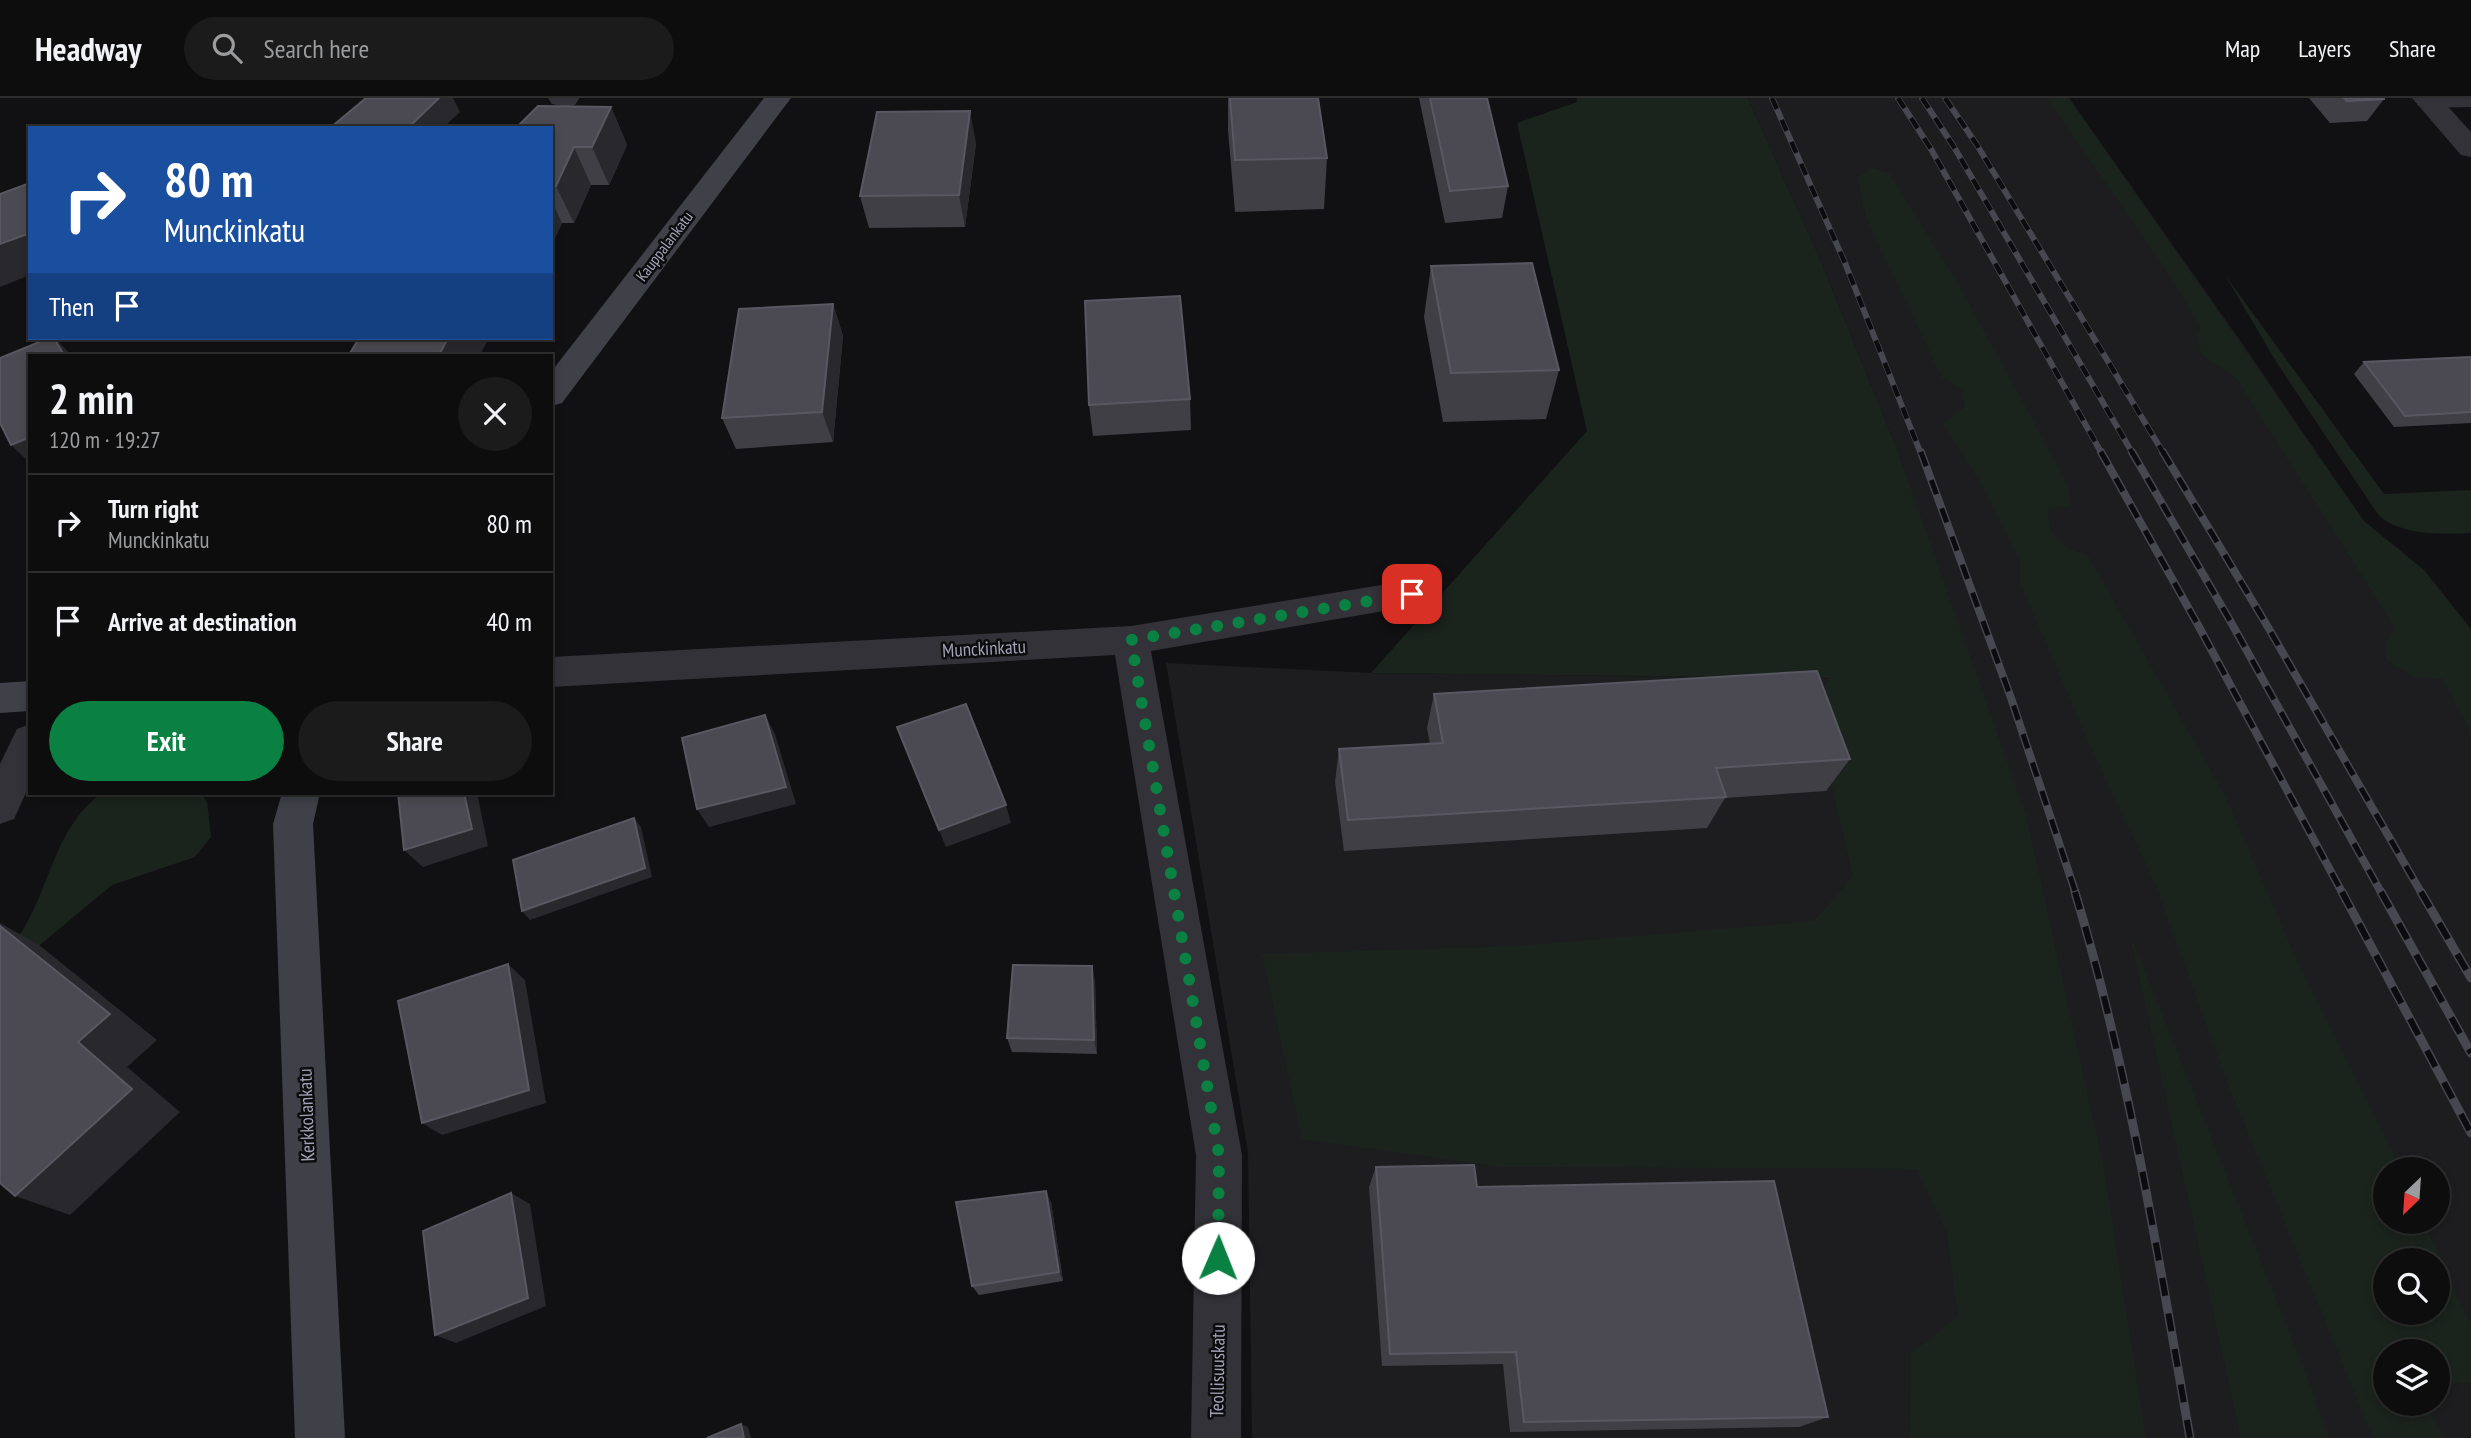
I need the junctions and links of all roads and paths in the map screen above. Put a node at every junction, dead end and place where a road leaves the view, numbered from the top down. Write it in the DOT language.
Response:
graph roads {
  1 [pos="778,98"];
  2 [pos="2426,99"];
  3 [pos="2471,99"];
  4 [pos="2471,149"];
  5 [pos="553,392"];
  6 [pos="1412,594"];
  7 [pos="1131,640"];
  8 [pos="553,672"];
  9 [pos="28,696"];
  10 [pos="0,698"];
  11 [pos="28,744"];
  12 [pos="300,795"];
  13 [pos="0,807"];
  14 [pos="320,1438"];
  15 [pos="1216,1438"];
  1 -- 5 [label="main road, Kauppalankatu"];
  2 -- 3 [label="street"];
  2 -- 4 [label="street"];
  6 -- 7 [label="street, Munckinkatu"];
  7 -- 8 [label="street, Munckinkatu"];
  7 -- 15 [label="street, Teollisuuskatu"];
  9 -- 10 [label="main road"];
  11 -- 13 [label="street"];
  12 -- 14 [label="main road, Kerkkolankatu"];
}
